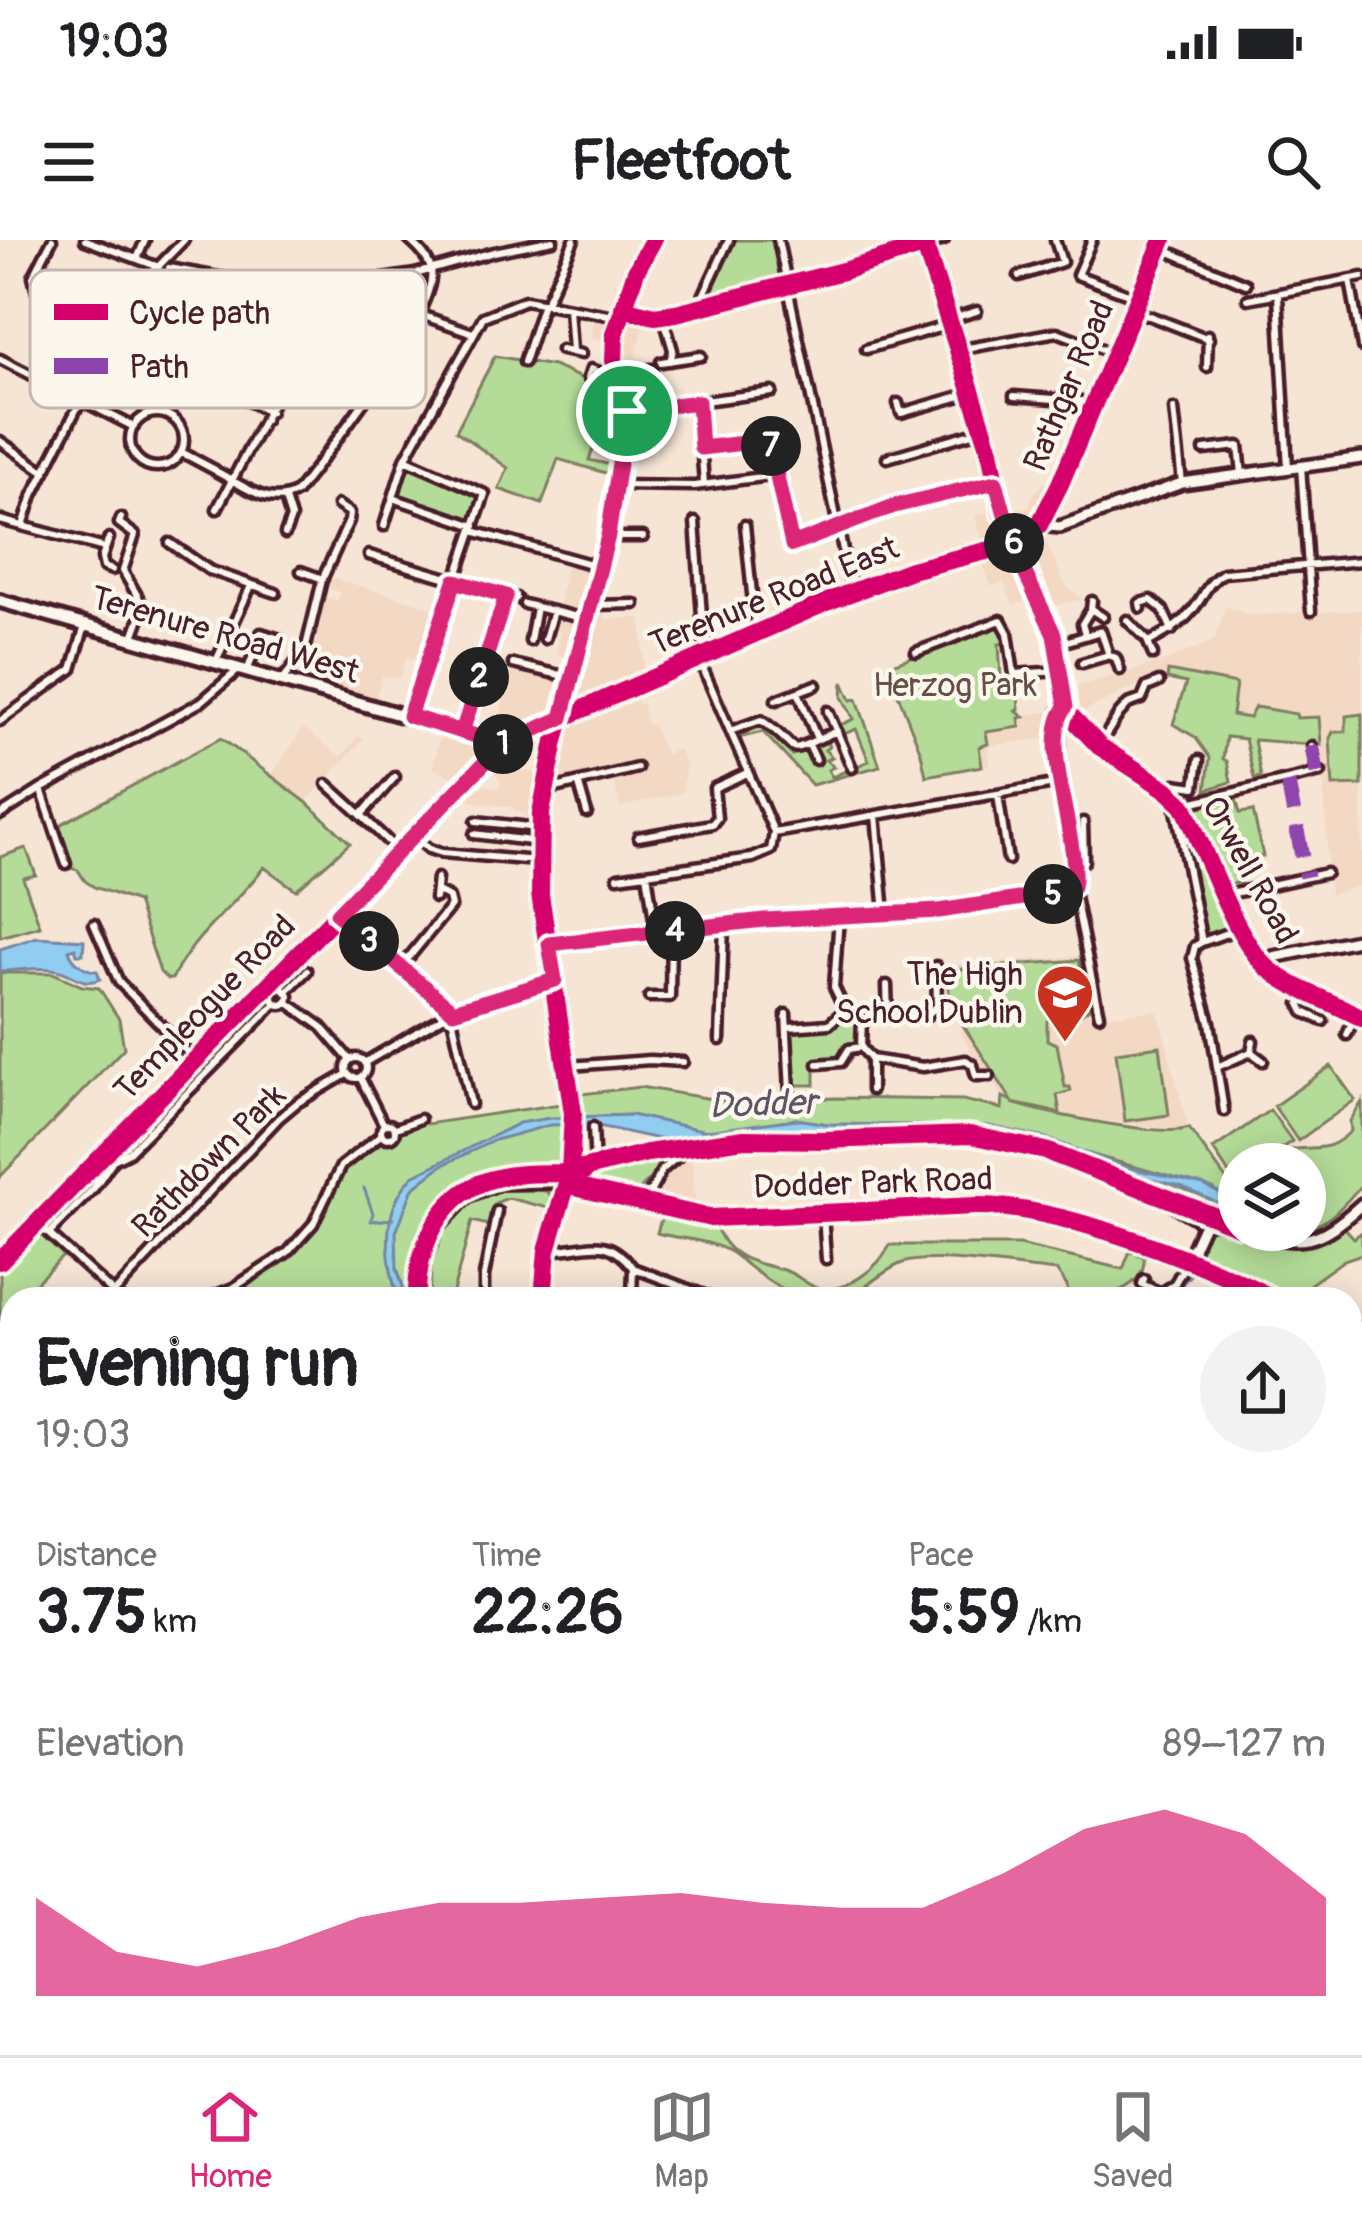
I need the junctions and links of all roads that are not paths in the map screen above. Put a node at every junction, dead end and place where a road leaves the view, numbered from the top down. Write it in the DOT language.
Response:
graph roads {
  1 [pos="52,240"];
  2 [pos="85,240"];
  3 [pos="145,240"];
  4 [pos="184,240"];
  5 [pos="409,240"];
  6 [pos="490,240"];
  7 [pos="553,240"];
  8 [pos="574,240"];
  9 [pos="653,240"];
  10 [pos="730,240"];
  11 [pos="778,240"];
  12 [pos="944,240"];
  13 [pos="1055,240"];
  14 [pos="1092,240"];
  15 [pos="923,243"];
  16 [pos="1161,244"];
  17 [pos="494,251"];
  18 [pos="137,260"];
  19 [pos="159,267"];
  20 [pos="169,268"];
  21 [pos="37,270"];
  22 [pos="157,270"];
  23 [pos="179,270"];
  24 [pos="431,271"];
  25 [pos="426,272"];
  26 [pos="1018,276"];
  27 [pos="1362,277"];
  28 [pos="1350,280"];
  29 [pos="1246,284"];
  30 [pos="786,285"];
  31 [pos="426,295"];
  32 [pos="1278,295"];
  33 [pos="1248,299"];
  34 [pos="544,303"];
  35 [pos="1136,304"];
  36 [pos="698,307"];
  37 [pos="568,308"];
  38 [pos="977,311"];
  39 [pos="621,313"];
  40 [pos="663,316"];
  41 [pos="426,317"];
  42 [pos="948,322"];
  43 [pos="473,333"];
  44 [pos="1362,346"];
  45 [pos="561,350"];
  46 [pos="866,350"];
  47 [pos="957,350"];
  48 [pos="1115,354"];
  49 [pos="701,356"];
  50 [pos="0,359"];
  51 [pos="524,362"];
  52 [pos="1207,367"];
  53 [pos="652,369"];
  54 [pos="30,374"];
  55 [pos="619,374"];
  56 [pos="588,377"];
  57 [pos="772,392"];
  58 [pos="971,393"];
  59 [pos="1014,396"];
  60 [pos="698,402"];
  61 [pos="1095,402"];
  62 [pos="898,403"];
  63 [pos="76,408"];
  64 [pos="96,408"];
  65 [pos="262,408"];
  66 [pos="271,408"];
  67 [pos="357,408"];
  68 [pos="1174,409"];
  69 [pos="627,411"];
  70 [pos="269,412"];
  71 [pos="134,427"];
  72 [pos="983,430"];
  73 [pos="0,441"];
  74 [pos="701,448"];
  75 [pos="1204,450"];
  76 [pos="182,452"];
  77 [pos="887,458"];
  78 [pos="1362,458"];
  79 [pos="405,460"];
  80 [pos="1300,466"];
  81 [pos="46,468"];
  82 [pos="1288,468"];
  83 [pos="1242,474"];
  84 [pos="778,476"];
  85 [pos="233,480"];
  86 [pos="996,482"];
  87 [pos="1182,483"];
  88 [pos="704,484"];
  89 [pos="617,485"];
  90 [pos="393,497"];
  91 [pos="285,499"];
  92 [pos="338,505"];
  93 [pos="217,509"];
  94 [pos="121,518"];
  95 [pos="0,520"];
  96 [pos="695,522"];
  97 [pos="745,525"];
  98 [pos="1039,525"];
  99 [pos="23,526"];
  100 [pos="346,526"];
  101 [pos="384,526"];
  102 [pos="1060,527"];
  103 [pos="474,529"];
  104 [pos="838,530"];
  105 [pos="355,532"];
  106 [pos="285,534"];
  107 [pos="1028,535"];
  108 [pos="608,536"];
  109 [pos="644,537"];
  110 [pos="109,538"];
  111 [pos="170,543"];
  112 [pos="1014,544"];
  113 [pos="101,548"];
  114 [pos="369,555"];
  115 [pos="1362,561"];
  116 [pos="1308,566"];
  117 [pos="601,567"];
  118 [pos="112,570"];
  119 [pos="301,572"];
  120 [pos="323,579"];
  121 [pos="455,581"];
  122 [pos="251,586"];
  123 [pos="276,592"];
  124 [pos="852,592"];
  125 [pos="0,601"];
  126 [pos="1140,603"];
  127 [pos="524,604"];
  128 [pos="635,604"];
  129 [pos="592,605"];
  130 [pos="536,608"];
  131 [pos="1312,610"];
  132 [pos="553,611"];
  133 [pos="1103,617"];
  134 [pos="588,620"];
  135 [pos="1126,620"];
  136 [pos="86,625"];
  137 [pos="1172,630"];
  138 [pos="756,633"];
  139 [pos="1085,634"];
  140 [pos="133,638"];
  141 [pos="280,639"];
  142 [pos="544,639"];
  143 [pos="530,641"];
  144 [pos="1149,642"];
  145 [pos="1055,645"];
  146 [pos="916,652"];
  147 [pos="1109,655"];
  148 [pos="1154,655"];
  149 [pos="702,657"];
  150 [pos="1082,663"];
  151 [pos="513,664"];
  152 [pos="234,665"];
  153 [pos="1120,670"];
  154 [pos="1060,671"];
  155 [pos="573,678"];
  156 [pos="284,679"];
  157 [pos="1159,682"];
  158 [pos="815,685"];
  159 [pos="798,692"];
  160 [pos="776,700"];
  161 [pos="1066,707"];
  162 [pos="828,711"];
  163 [pos="409,716"];
  164 [pos="562,718"];
  165 [pos="1071,719"];
  166 [pos="0,721"];
  167 [pos="544,727"];
  168 [pos="730,731"];
  169 [pos="837,731"];
  170 [pos="462,732"];
  171 [pos="1058,733"];
  172 [pos="818,739"];
  173 [pos="555,741"];
  174 [pos="503,744"];
  175 [pos="809,745"];
  176 [pos="1099,746"];
  177 [pos="1312,746"];
  178 [pos="816,760"];
  179 [pos="1198,760"];
  180 [pos="637,768"];
  181 [pos="852,768"];
  182 [pos="747,773"];
  183 [pos="395,777"];
  184 [pos="1061,783"];
  185 [pos="327,784"];
  186 [pos="579,785"];
  187 [pos="41,789"];
  188 [pos="545,790"];
  189 [pos="1167,790"];
  190 [pos="998,795"];
  191 [pos="1180,802"];
  192 [pos="587,813"];
  193 [pos="0,815"];
  194 [pos="361,815"];
  195 [pos="876,815"];
  196 [pos="476,821"];
  197 [pos="1083,821"];
  198 [pos="774,833"];
  199 [pos="474,834"];
  200 [pos="414,836"];
  201 [pos="539,836"];
  202 [pos="638,837"];
  203 [pos="1085,843"];
  204 [pos="1070,846"];
  205 [pos="398,851"];
  206 [pos="538,860"];
  207 [pos="1008,860"];
  208 [pos="1084,861"];
  209 [pos="66,864"];
  210 [pos="647,873"];
  211 [pos="1325,873"];
  212 [pos="618,877"];
  213 [pos="437,878"];
  214 [pos="1073,887"];
  215 [pos="1225,895"];
  216 [pos="337,914"];
  217 [pos="885,915"];
  218 [pos="839,917"];
  219 [pos="94,924"];
  220 [pos="724,926"];
  221 [pos="1241,928"];
  222 [pos="671,931"];
  223 [pos="656,933"];
  224 [pos="1362,939"];
  225 [pos="1202,942"];
  226 [pos="549,944"];
  227 [pos="1262,963"];
  228 [pos="936,966"];
  229 [pos="401,967"];
  230 [pos="307,970"];
  231 [pos="555,980"];
  232 [pos="887,985"];
  233 [pos="1305,991"];
  234 [pos="286,992"];
  235 [pos="649,997"];
  236 [pos="286,1002"];
  237 [pos="275,1003"];
  238 [pos="844,1010"];
  239 [pos="453,1011"];
  240 [pos="786,1014"];
  241 [pos="1099,1016"];
  242 [pos="1359,1016"];
  243 [pos="888,1017"];
  244 [pos="862,1018"];
  245 [pos="1323,1021"];
  246 [pos="788,1027"];
  247 [pos="1347,1035"];
  248 [pos="720,1040"];
  249 [pos="1253,1041"];
  250 [pos="861,1047"];
  251 [pos="1251,1052"];
  252 [pos="871,1059"];
  253 [pos="350,1060"];
  254 [pos="196,1061"];
  255 [pos="1263,1061"];
  256 [pos="682,1062"];
  257 [pos="364,1064"];
  258 [pos="818,1064"];
  259 [pos="568,1066"];
  260 [pos="923,1067"];
  261 [pos="1217,1067"];
  262 [pos="347,1074"];
  263 [pos="990,1076"];
  264 [pos="360,1077"];
  265 [pos="924,1081"];
  266 [pos="871,1090"];
  267 [pos="790,1092"];
  268 [pos="471,1104"];
  269 [pos="1223,1111"];
  270 [pos="420,1119"];
  271 [pos="593,1127"];
  272 [pos="383,1129"];
  273 [pos="678,1156"];
  274 [pos="596,1168"];
  275 [pos="582,1169"];
  276 [pos="567,1185"];
  277 [pos="644,1204"];
  278 [pos="1362,1204"];
  279 [pos="497,1211"];
  280 [pos="823,1214"];
  281 [pos="38,1223"];
  282 [pos="1218,1223"];
  283 [pos="1204,1224"];
  284 [pos="1326,1233"];
  285 [pos="50,1234"];
  286 [pos="547,1250"];
  287 [pos="826,1259"];
  288 [pos="0,1261"];
  289 [pos="1187,1261"];
  290 [pos="633,1268"];
  291 [pos="1144,1279"];
  292 [pos="107,1287"];
  293 [pos="125,1287"];
  294 [pos="235,1287"];
  295 [pos="422,1287"];
  296 [pos="484,1287"];
  297 [pos="544,1287"];
  298 [pos="632,1287"];
  299 [pos="683,1287"];
  300 [pos="1146,1287"];
  301 [pos="1168,1287"];
  302 [pos="1239,1287"];
  1 -- 21 [label="street"];
  2 -- 18 [label="street"];
  3 -- 18 [label="street"];
  4 -- 19 [label="street"];
  5 -- 24 [label="street"];
  6 -- 17 [label="street"];
  7 -- 17 [label="street"];
  8 -- 34 [label="street"];
  9 -- 39 [label="main road"];
  10 -- 36 [label="street"];
  11 -- 30 [label="street"];
  12 -- 15 [label="street"];
  13 -- 26 [label="street"];
  14 -- 35 [label="street"];
  15 -- 30 [label="street"];
  15 -- 42 [label="street, Orwell Road"];
  16 -- 29 [label="street"];
  16 -- 35 [label="main road, Rathgar Road"];
  17 -- 24 [label="street"];
  18 -- 19 [label="street"];
  19 -- 22 [label="street"];
  20 -- 23 [label="street"];
  24 -- 25 [label="street"];
  24 -- 31 [label="street"];
  27 -- 28 [label="street"];
  28 -- 32 [label="street"];
  28 -- 44 [label="street"];
  30 -- 36 [label="street"];
  30 -- 104 [label="street"];
  32 -- 33 [label="street"];
  32 -- 82 [label="street"];
  34 -- 37 [label="street"];
  34 -- 43 [label="street"];
  34 -- 51 [label="street"];
  35 -- 48 [label="main road, Rathgar Road"];
  35 -- 52 [label="street"];
  36 -- 40 [label="street"];
  37 -- 39 [label="street"];
  37 -- 45 [label="street"];
  38 -- 42 [label="street"];
  39 -- 40 [label="street"];
  39 -- 55 [label="main road"];
  40 -- 49 [label="street"];
  41 -- 43 [label="street"];
  42 -- 46 [label="street"];
  42 -- 47 [label="street, Orwell Road"];
  43 -- 79 [label="street"];
  47 -- 48 [label="street"];
  47 -- 58 [label="street, Orwell Road"];
  48 -- 61 [label="main road, Rathgar Road"];
  50 -- 54 [label="street"];
  53 -- 55 [label="street"];
  55 -- 56 [label="street"];
  55 -- 69 [label="main road"];
  57 -- 60 [label="street"];
  58 -- 62 [label="street"];
  58 -- 72 [label="street, Orwell Road"];
  59 -- 61 [label="street"];
  60 -- 69 [label="street"];
  60 -- 74 [label="street"];
  61 -- 98 [label="main road, Rathgar Road"];
  63 -- 81 [label="street"];
  64 -- 71 [label="street"];
  65 -- 70 [label="street"];
  66 -- 70 [label="street"];
  67 -- 91 [label="street"];
  68 -- 87 [label="street"];
  69 -- 89 [label="main road"];
  70 -- 85 [label="street"];
  71 -- 76 [label="street"];
  71 -- 76 [label="street"];
  72 -- 77 [label="street"];
  72 -- 86 [label="street, Orwell Road"];
  73 -- 81 [label="street"];
  74 -- 84 [label="street"];
  74 -- 88 [label="street"];
  75 -- 83 [label="street"];
  76 -- 85 [label="street"];
  78 -- 80 [label="street"];
  79 -- 90 [label="street"];
  79 -- 103 [label="street"];
  80 -- 82 [label="street"];
  80 -- 116 [label="street"];
  81 -- 99 [label="street"];
  82 -- 83 [label="street"];
  83 -- 87 [label="street"];
  84 -- 88 [label="street"];
  84 -- 104 [label="street"];
  85 -- 91 [label="street"];
  85 -- 93 [label="street"];
  86 -- 104 [label="street"];
  86 -- 112 [label="street, Orwell Road"];
  87 -- 102 [label="street"];
  88 -- 89 [label="street"];
  89 -- 108 [label="main road"];
  90 -- 101 [label="street"];
  90 -- 103 [label="street"];
  91 -- 106 [label="street"];
  92 -- 100 [label="street"];
  94 -- 140 [label="street"];
  95 -- 99 [label="street"];
  96 -- 149 [label="street"];
  97 -- 138 [label="street"];
  98 -- 102 [label="street"];
  98 -- 107 [label="main road, Rathgar Road"];
  99 -- 113 [label="street"];
  100 -- 105 [label="street"];
  100 -- 120 [label="street"];
  102 -- 107 [label="street"];
  103 -- 117 [label="street"];
  103 -- 121 [label="street"];
  104 -- 124 [label="street"];
  107 -- 112 [label="main road, Rathgar Road"];
  108 -- 109 [label="street"];
  108 -- 117 [label="main road"];
  110 -- 118 [label="street"];
  111 -- 122 [label="street"];
  112 -- 124 [label="main road, Terenure Road East"];
  112 -- 145 [label="street, Orwell Road"];
  114 -- 121 [label="street"];
  115 -- 116 [label="street"];
  116 -- 131 [label="street"];
  116 -- 137 [label="street"];
  117 -- 129 [label="main road"];
  119 -- 120 [label="street"];
  120 -- 156 [label="street"];
  121 -- 163 [label="street"];
  121 -- 170 [label="street"];
  122 -- 123 [label="street"];
  122 -- 152 [label="street"];
  124 -- 138 [label="main road, Terenure Road East"];
  125 -- 136 [label="main road, Terenure Road West"];
  126 -- 137 [label="street"];
  127 -- 130 [label="street"];
  128 -- 129 [label="street"];
  129 -- 134 [label="main road"];
  130 -- 132 [label="street"];
  130 -- 143 [label="street"];
  132 -- 134 [label="street"];
  132 -- 142 [label="street"];
  133 -- 139 [label="street"];
  134 -- 155 [label="main road"];
  135 -- 144 [label="street"];
  136 -- 140 [label="main road, Terenure Road West"];
  136 -- 166 [label="street"];
  137 -- 144 [label="street"];
  138 -- 149 [label="main road, Terenure Road East"];
  139 -- 145 [label="street"];
  139 -- 147 [label="street"];
  140 -- 152 [label="main road, Terenure Road West"];
  141 -- 152 [label="street"];
  144 -- 148 [label="street"];
  145 -- 154 [label="street, Orwell Road"];
  146 -- 154 [label="street"];
  147 -- 150 [label="street"];
  147 -- 153 [label="street"];
  149 -- 164 [label="main road, Terenure Road East"];
  149 -- 168 [label="street"];
  151 -- 155 [label="street"];
  152 -- 156 [label="main road, Terenure Road West"];
  152 -- 187 [label="street"];
  154 -- 161 [label="street, Orwell Road"];
  155 -- 164 [label="main road"];
  156 -- 163 [label="main road, Terenure Road West"];
  157 -- 176 [label="street"];
  158 -- 159 [label="street"];
  159 -- 160 [label="street"];
  159 -- 172 [label="street"];
  161 -- 165 [label="street, Orwell Road"];
  161 -- 171 [label="street"];
  162 -- 169 [label="street"];
  163 -- 170 [label="main road, Terenure Road West"];
  164 -- 167 [label="main road, Terenure Road East"];
  164 -- 173 [label="main road"];
  165 -- 171 [label="street"];
  165 -- 176 [label="street, Orwell Road"];
  167 -- 173 [label="main road"];
  167 -- 174 [label="main road, Terenure Road East"];
  168 -- 175 [label="street"];
  168 -- 182 [label="street"];
  169 -- 172 [label="street"];
  169 -- 181 [label="street"];
  170 -- 174 [label="main road, Terenure Road West"];
  171 -- 184 [label="street"];
  172 -- 175 [label="street"];
  173 -- 188 [label="main road"];
  174 -- 200 [label="main road, Templeogue Road"];
  175 -- 178 [label="street"];
  176 -- 189 [label="street, Orwell Road"];
  177 -- 191 [label="street"];
  179 -- 189 [label="street"];
  180 -- 186 [label="street"];
  182 -- 198 [label="street"];
  182 -- 202 [label="street"];
  183 -- 194 [label="street"];
  184 -- 190 [label="street"];
  184 -- 204 [label="street"];
  185 -- 194 [label="street"];
  186 -- 188 [label="street"];
  186 -- 192 [label="street"];
  187 -- 193 [label="street"];
  187 -- 209 [label="street"];
  188 -- 201 [label="main road"];
  189 -- 191 [label="street, Orwell Road"];
  190 -- 195 [label="street"];
  190 -- 207 [label="street"];
  191 -- 215 [label="street, Orwell Road"];
  191 -- 225 [label="street"];
  194 -- 205 [label="street"];
  195 -- 198 [label="street"];
  195 -- 217 [label="street"];
  196 -- 201 [label="street"];
  197 -- 203 [label="street"];
  198 -- 210 [label="street"];
  199 -- 201 [label="street"];
  200 -- 205 [label="main road, Templeogue Road"];
  200 -- 206 [label="street"];
  201 -- 206 [label="main road"];
  203 -- 204 [label="street"];
  203 -- 208 [label="street"];
  204 -- 214 [label="street"];
  205 -- 216 [label="main road, Templeogue Road"];
  206 -- 226 [label="main road"];
  210 -- 212 [label="street"];
  210 -- 223 [label="street"];
  211 -- 215 [label="street"];
  213 -- 229 [label="street"];
  214 -- 217 [label="street"];
  214 -- 241 [label="street"];
  215 -- 221 [label="street, Orwell Road"];
  216 -- 229 [label="street"];
  216 -- 254 [label="main road, Templeogue Road"];
  217 -- 218 [label="street"];
  218 -- 220 [label="street"];
  218 -- 238 [label="street"];
  219 -- 254 [label="street"];
  220 -- 222 [label="street"];
  220 -- 248 [label="street"];
  221 -- 225 [label="street"];
  221 -- 227 [label="street, Orwell Road"];
  222 -- 223 [label="street"];
  222 -- 235 [label="street"];
  223 -- 226 [label="street"];
  224 -- 227 [label="street"];
  225 -- 261 [label="street"];
  226 -- 231 [label="main road"];
  227 -- 233 [label="street, Orwell Road"];
  228 -- 243 [label="street"];
  229 -- 239 [label="street"];
  230 -- 234 [label="street"];
  231 -- 239 [label="street"];
  231 -- 259 [label="main road"];
  232 -- 243 [label="street"];
  233 -- 242 [label="street, Orwell Road"];
  233 -- 245 [label="street"];
  234 -- 236 [label="street"];
  234 -- 237 [label="street"];
  236 -- 237 [label="street"];
  236 -- 253 [label="street"];
  237 -- 285 [label="street"];
  238 -- 244 [label="street"];
  238 -- 246 [label="street"];
  239 -- 257 [label="street"];
  239 -- 268 [label="street"];
  240 -- 246 [label="street"];
  242 -- 247 [label="street"];
  243 -- 244 [label="street"];
  244 -- 250 [label="street"];
  246 -- 267 [label="street"];
  249 -- 251 [label="street"];
  250 -- 252 [label="street"];
  250 -- 258 [label="street"];
  251 -- 255 [label="street"];
  251 -- 261 [label="street"];
  252 -- 260 [label="street"];
  252 -- 266 [label="street"];
  253 -- 257 [label="street"];
  253 -- 262 [label="street"];
  254 -- 281 [label="main road, Templeogue Road"];
  256 -- 259 [label="street"];
  257 -- 264 [label="street"];
  259 -- 276 [label="main road"];
  260 -- 263 [label="street"];
  260 -- 265 [label="street"];
  261 -- 269 [label="street"];
  262 -- 264 [label="street"];
  262 -- 293 [label="street, Rathdown Park"];
  264 -- 272 [label="street"];
  270 -- 272 [label="street"];
  271 -- 274 [label="street"];
  272 -- 294 [label="street"];
  273 -- 274 [label="street"];
  273 -- 277 [label="street"];
  273 -- 283 [label="street"];
  274 -- 275 [label="street"];
  276 -- 277 [label="main road, Dodder Park Road"];
  276 -- 286 [label="main road"];
  276 -- 295 [label="main road, Dodder Park Road"];
  277 -- 280 [label="main road, Dodder Park Road"];
  278 -- 284 [label="street"];
  279 -- 296 [label="street"];
  280 -- 287 [label="street"];
  280 -- 289 [label="main road, Dodder Park Road"];
  281 -- 285 [label="street"];
  281 -- 288 [label="main road, Templeogue Road"];
  282 -- 283 [label="street"];
  283 -- 289 [label="street"];
  285 -- 292 [label="street"];
  286 -- 290 [label="street"];
  286 -- 297 [label="main road"];
  289 -- 301 [label="street"];
  289 -- 302 [label="main road, Dodder Park Road"];
  290 -- 298 [label="street"];
  290 -- 299 [label="street"];
  291 -- 300 [label="street"];
}
